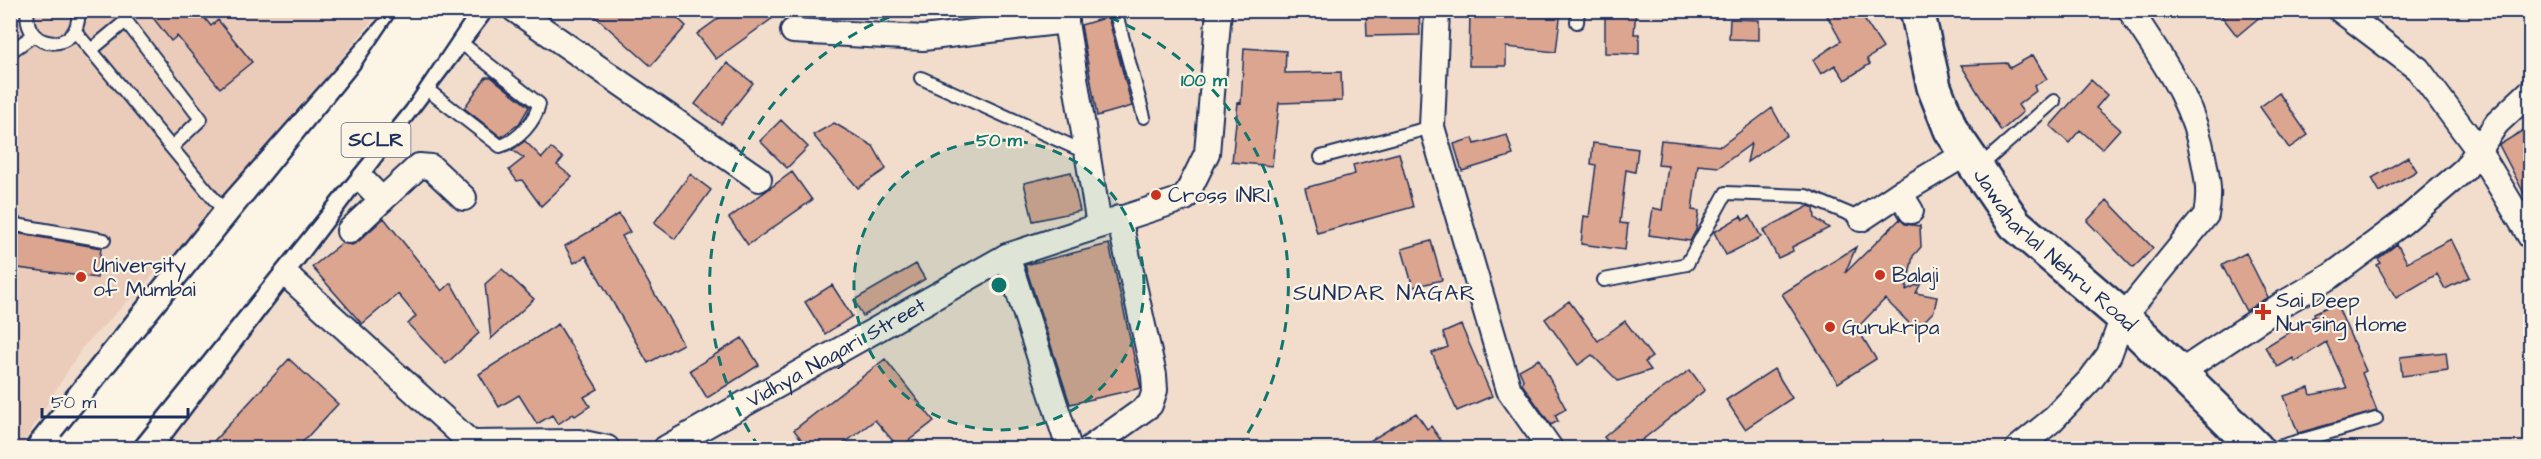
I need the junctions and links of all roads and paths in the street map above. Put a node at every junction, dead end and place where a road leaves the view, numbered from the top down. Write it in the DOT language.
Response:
graph roads {
  1 [pos="28,10"];
  2 [pos="78,10"];
  3 [pos="420,10"];
  4 [pos="474,10"];
  5 [pos="515,10"];
  6 [pos="820,10"];
  7 [pos="1114,10"];
  8 [pos="1219,10"];
  9 [pos="1437,10"];
  10 [pos="1917,10"];
  11 [pos="2130,10"];
  12 [pos="2340,10"];
  13 [pos="1065,16"];
  14 [pos="400,18"];
  15 [pos="452,24"];
  16 [pos="75,31"];
  17 [pos="793,31"];
  18 [pos="828,33"];
  19 [pos="33,34"];
  20 [pos="91,50"];
  21 [pos="10,52"];
  22 [pos="921,78"];
  23 [pos="419,83"];
  24 [pos="2530,92"];
  25 [pos="2054,101"];
  26 [pos="1144,117"];
  27 [pos="1432,126"];
  28 [pos="172,147"];
  29 [pos="2479,151"];
  30 [pos="1087,153"];
  31 [pos="1321,157"];
  32 [pos="1972,161"];
  33 [pos="353,170"];
  34 [pos="759,179"];
  35 [pos="464,198"];
  36 [pos="382,200"];
  37 [pos="228,217"];
  38 [pos="1861,219"];
  39 [pos="1109,222"];
  40 [pos="10,224"];
  41 [pos="349,231"];
  42 [pos="2530,236"];
  43 [pos="104,240"];
  44 [pos="1007,256"];
  45 [pos="279,269"];
  46 [pos="1604,280"];
  47 [pos="2122,317"];
  48 [pos="2179,374"];
  49 [pos="2376,420"];
  50 [pos="1541,445"];
  51 [pos="472,446"];
  52 [pos="2256,447"];
  53 [pos="44,448"];
  54 [pos="75,448"];
  55 [pos="107,448"];
  56 [pos="142,448"];
  57 [pos="606,448"];
  58 [pos="666,448"];
  59 [pos="1069,448"];
  60 [pos="1090,448"];
  61 [pos="2018,448"];
  1 -- 19 [label="lane"];
  2 -- 16 [label="lane"];
  3 -- 54 [label="main road, bridge"];
  4 -- 15 [label="main road, SCLR"];
  5 -- 34 [label="street"];
  6 -- 18 [label="street"];
  7 -- 26 [label="lane"];
  8 -- 39 [label="street, Vidhya Nagari Street"];
  9 -- 27 [label="street"];
  10 -- 32 [label="main road, Jawaharlal Nehru Road"];
  11 -- 47 [label="street"];
  12 -- 29 [label="street"];
  13 -- 18 [label="street"];
  13 -- 30 [label="street"];
  14 -- 37 [label="main road, SCLR"];
  15 -- 23 [label="main road, SCLR"];
  15 -- 23 [label="lane"];
  15 -- 55 [label="main road, bridge"];
  16 -- 19 [label="lane"];
  16 -- 20 [label="lane"];
  17 -- 18 [label="street"];
  19 -- 21 [label="lane"];
  20 -- 28 [label="lane"];
  20 -- 28 [label="lane"];
  22 -- 30 [label="lane"];
  23 -- 33 [label="main road, SCLR"];
  24 -- 29 [label="street"];
  25 -- 32 [label="lane"];
  27 -- 31 [label="lane"];
  27 -- 50 [label="street"];
  28 -- 37 [label="lane"];
  29 -- 42 [label="street"];
  29 -- 48 [label="street"];
  30 -- 39 [label="street"];
  32 -- 38 [label="street"];
  32 -- 47 [label="main road, Jawaharlal Nehru Road"];
  33 -- 36 [label="street"];
  33 -- 45 [label="main road, SCLR"];
  35 -- 36 [label="street"];
  36 -- 41 [label="street"];
  37 -- 45 [label="street"];
  37 -- 53 [label="main road, SCLR"];
  38 -- 46 [label="lane"];
  39 -- 44 [label="street, Vidhya Nagari Street"];
  39 -- 60 [label="street"];
  40 -- 43 [label="lane"];
  44 -- 58 [label="street, Vidhya Nagari Street"];
  44 -- 59 [label="street"];
  45 -- 51 [label="street"];
  45 -- 56 [label="main road, SCLR"];
  47 -- 48 [label="main road, Jawaharlal Nehru Road"];
  47 -- 61 [label="street"];
  48 -- 52 [label="main road, Jawaharlal Nehru Road"];
  49 -- 52 [label="lane"];
  51 -- 57 [label="street"];
}
